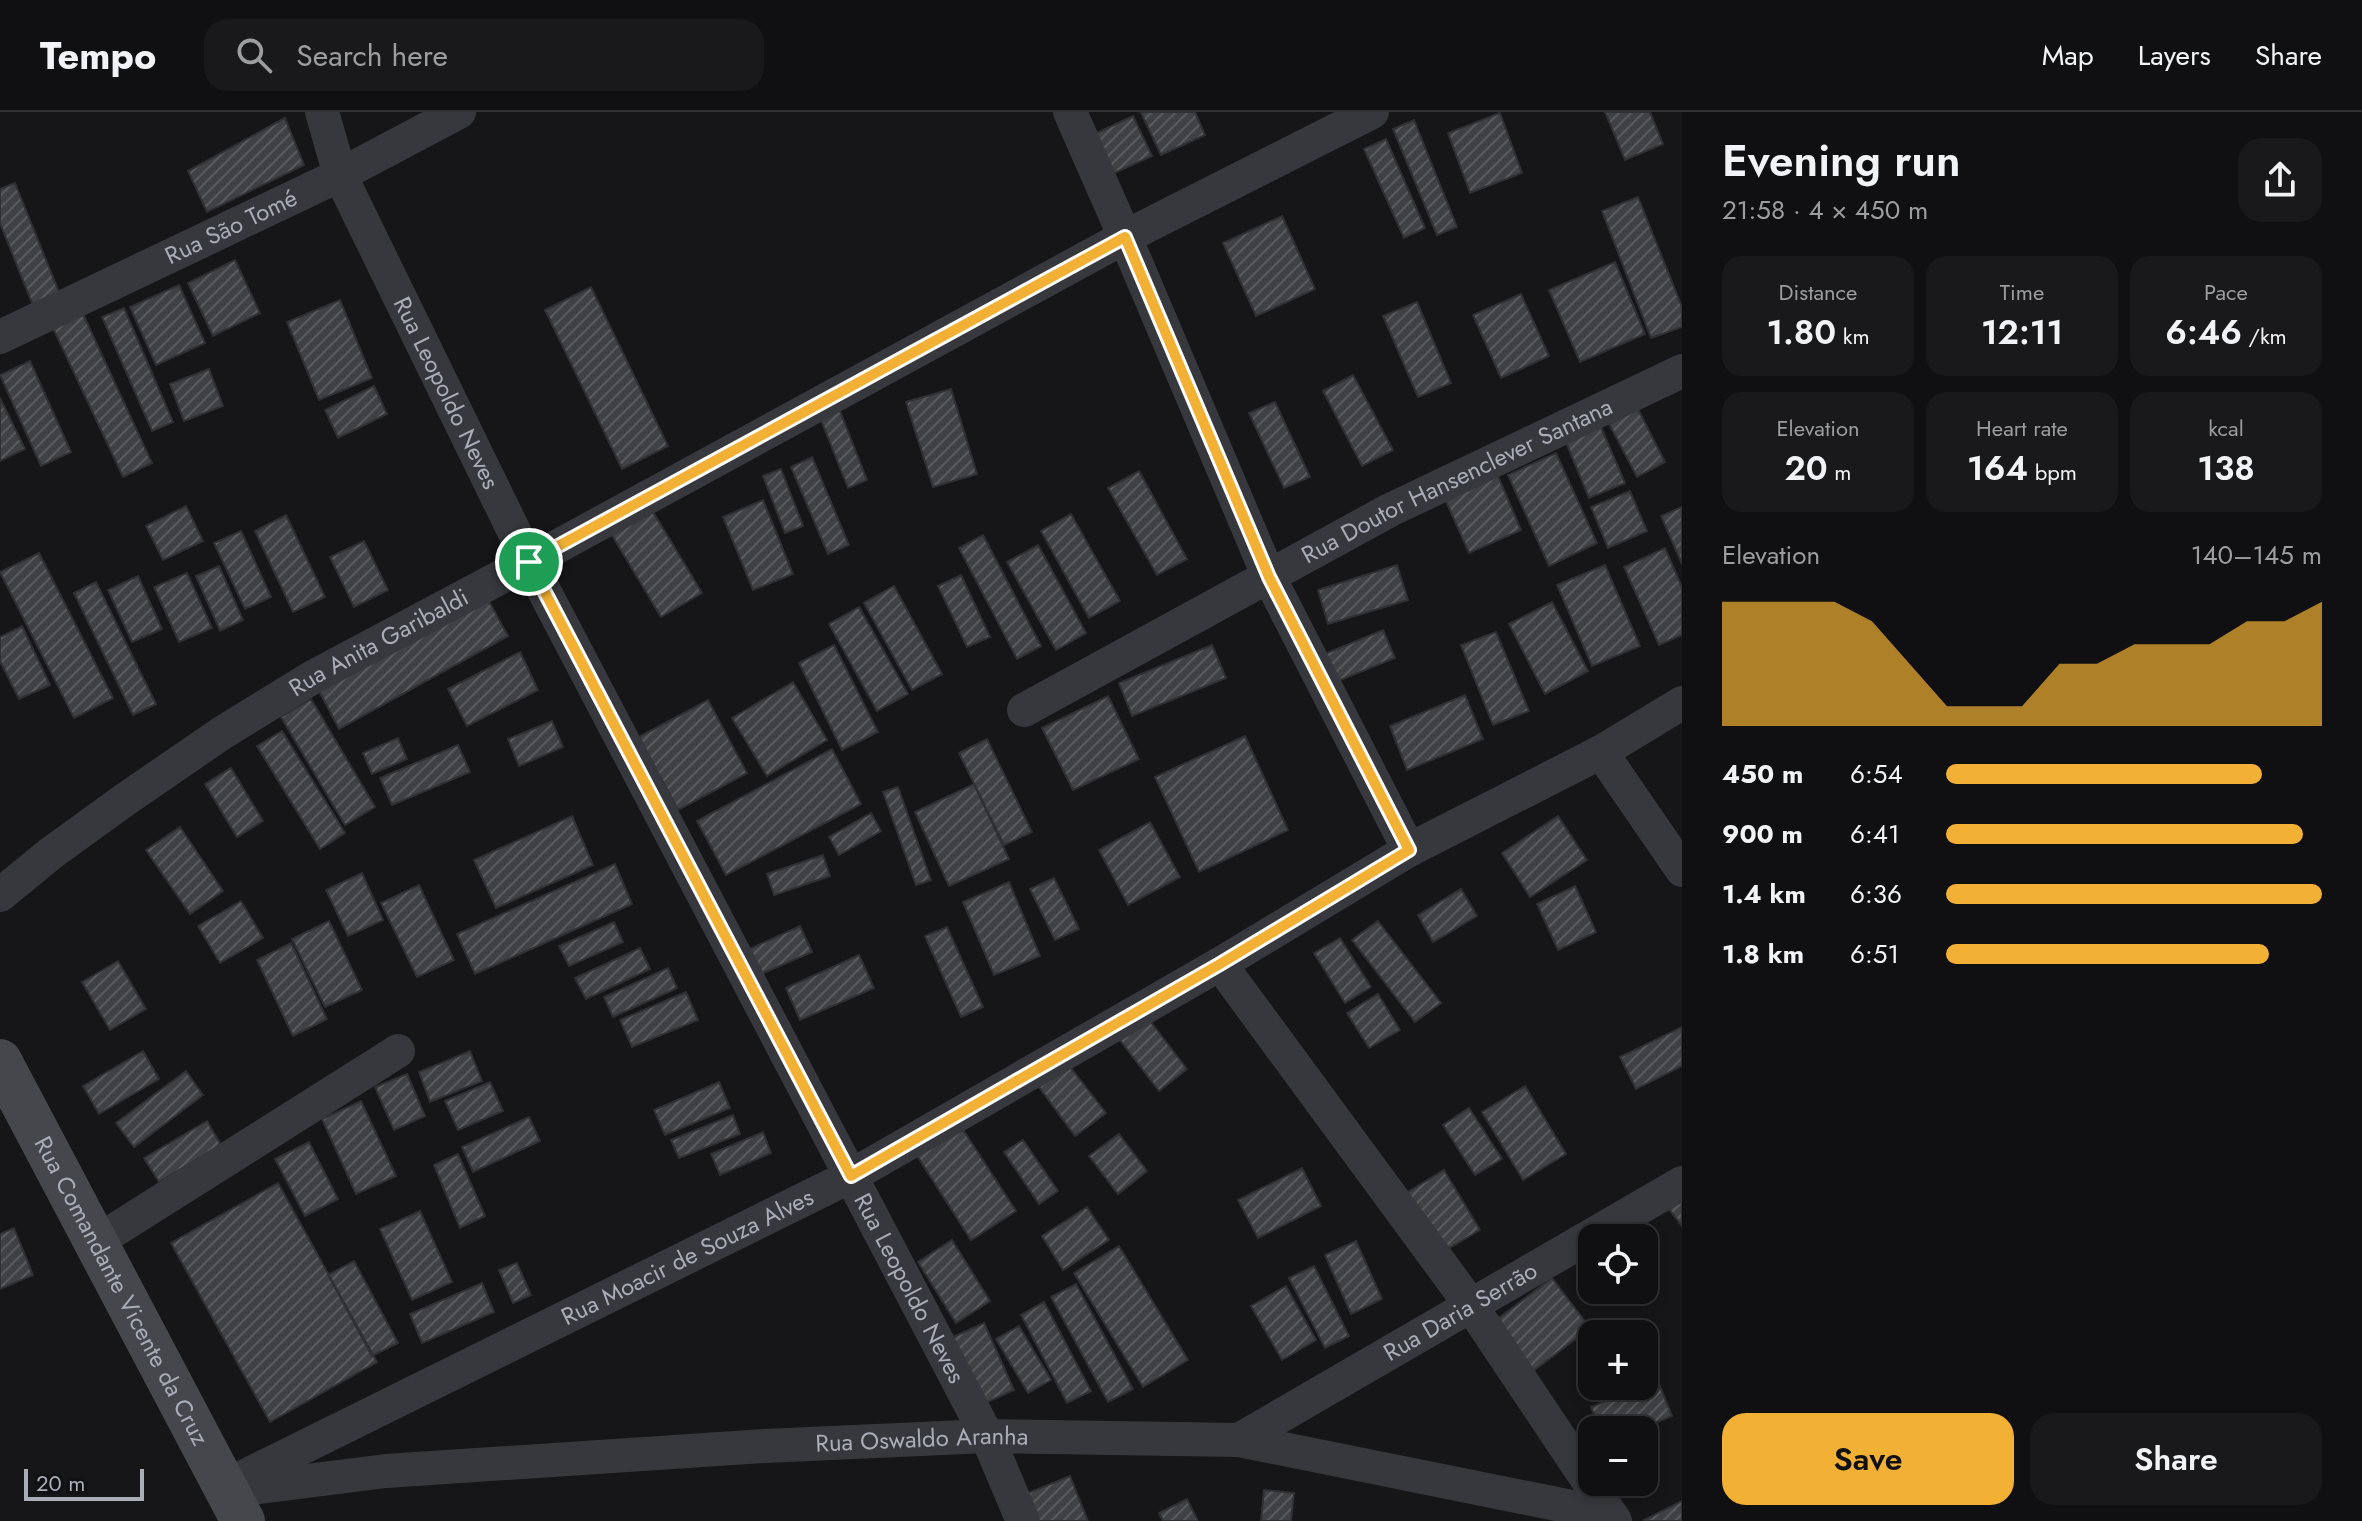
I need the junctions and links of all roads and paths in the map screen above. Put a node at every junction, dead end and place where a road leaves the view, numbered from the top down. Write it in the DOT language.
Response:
graph roads {
  1 [pos="322,112"];
  2 [pos="459,112"];
  3 [pos="1070,112"];
  4 [pos="1372,112"];
  5 [pos="340,175"];
  6 [pos="1125,237"];
  7 [pos="0,337"];
  8 [pos="1682,371"];
  9 [pos="529,562"];
  10 [pos="1269,577"];
  11 [pos="1682,703"];
  12 [pos="1024,710"];
  13 [pos="1601,752"];
  14 [pos="1409,850"];
  15 [pos="1682,870"];
  16 [pos="0,895"];
  17 [pos="1220,964"];
  18 [pos="398,1051"];
  19 [pos="0,1061"];
  20 [pos="851,1176"];
  21 [pos="1682,1183"];
  22 [pos="96,1242"];
  23 [pos="1470,1304"];
  24 [pos="987,1436"];
  25 [pos="1239,1440"];
  26 [pos="232,1499"];
  27 [pos="1613,1518"];
  28 [pos="1023,1521"];
  1 -- 5 [label="street, Rua Leopoldo Neves"];
  2 -- 5 [label="street, Rua São Tomé"];
  3 -- 6 [label="street"];
  4 -- 6 [label="street, Rua Anita Garibaldi"];
  5 -- 7 [label="street, Rua São Tomé"];
  5 -- 9 [label="street, Rua Leopoldo Neves"];
  6 -- 9 [label="street, Rua Anita Garibaldi"];
  6 -- 10 [label="street"];
  8 -- 10 [label="street, Rua Doutor Hansenclever Santana"];
  9 -- 16 [label="street, Rua Anita Garibaldi"];
  9 -- 20 [label="street, Rua Leopoldo Neves"];
  10 -- 12 [label="street, Rua Doutor Hansenclever Santana"];
  10 -- 14 [label="street"];
  11 -- 13 [label="street, Rua Moacir de Souza Alves"];
  13 -- 14 [label="street, Rua Moacir de Souza Alves"];
  13 -- 15 [label="street"];
  14 -- 17 [label="street, Rua Moacir de Souza Alves"];
  17 -- 20 [label="street, Rua Moacir de Souza Alves"];
  17 -- 23 [label="street, Rua Oswaldo Aranha"];
  18 -- 22 [label="street"];
  19 -- 22 [label="street, Rua Comandante Vicente da Cruz"];
  20 -- 24 [label="street, Rua Leopoldo Neves"];
  20 -- 26 [label="street, Rua Moacir de Souza Alves"];
  21 -- 23 [label="street, Rua Daria Serrão"];
  22 -- 26 [label="street, Rua Comandante Vicente da Cruz"];
  23 -- 25 [label="street, Rua Daria Serrão"];
  23 -- 27 [label="street, Rua Oswaldo Aranha"];
  24 -- 25 [label="street, Rua Oswaldo Aranha"];
  24 -- 26 [label="street, Rua Oswaldo Aranha"];
  24 -- 28 [label="street, Rua Leopoldo Neves"];
  25 -- 27 [label="street, Rua Oswaldo Aranha"];
}
